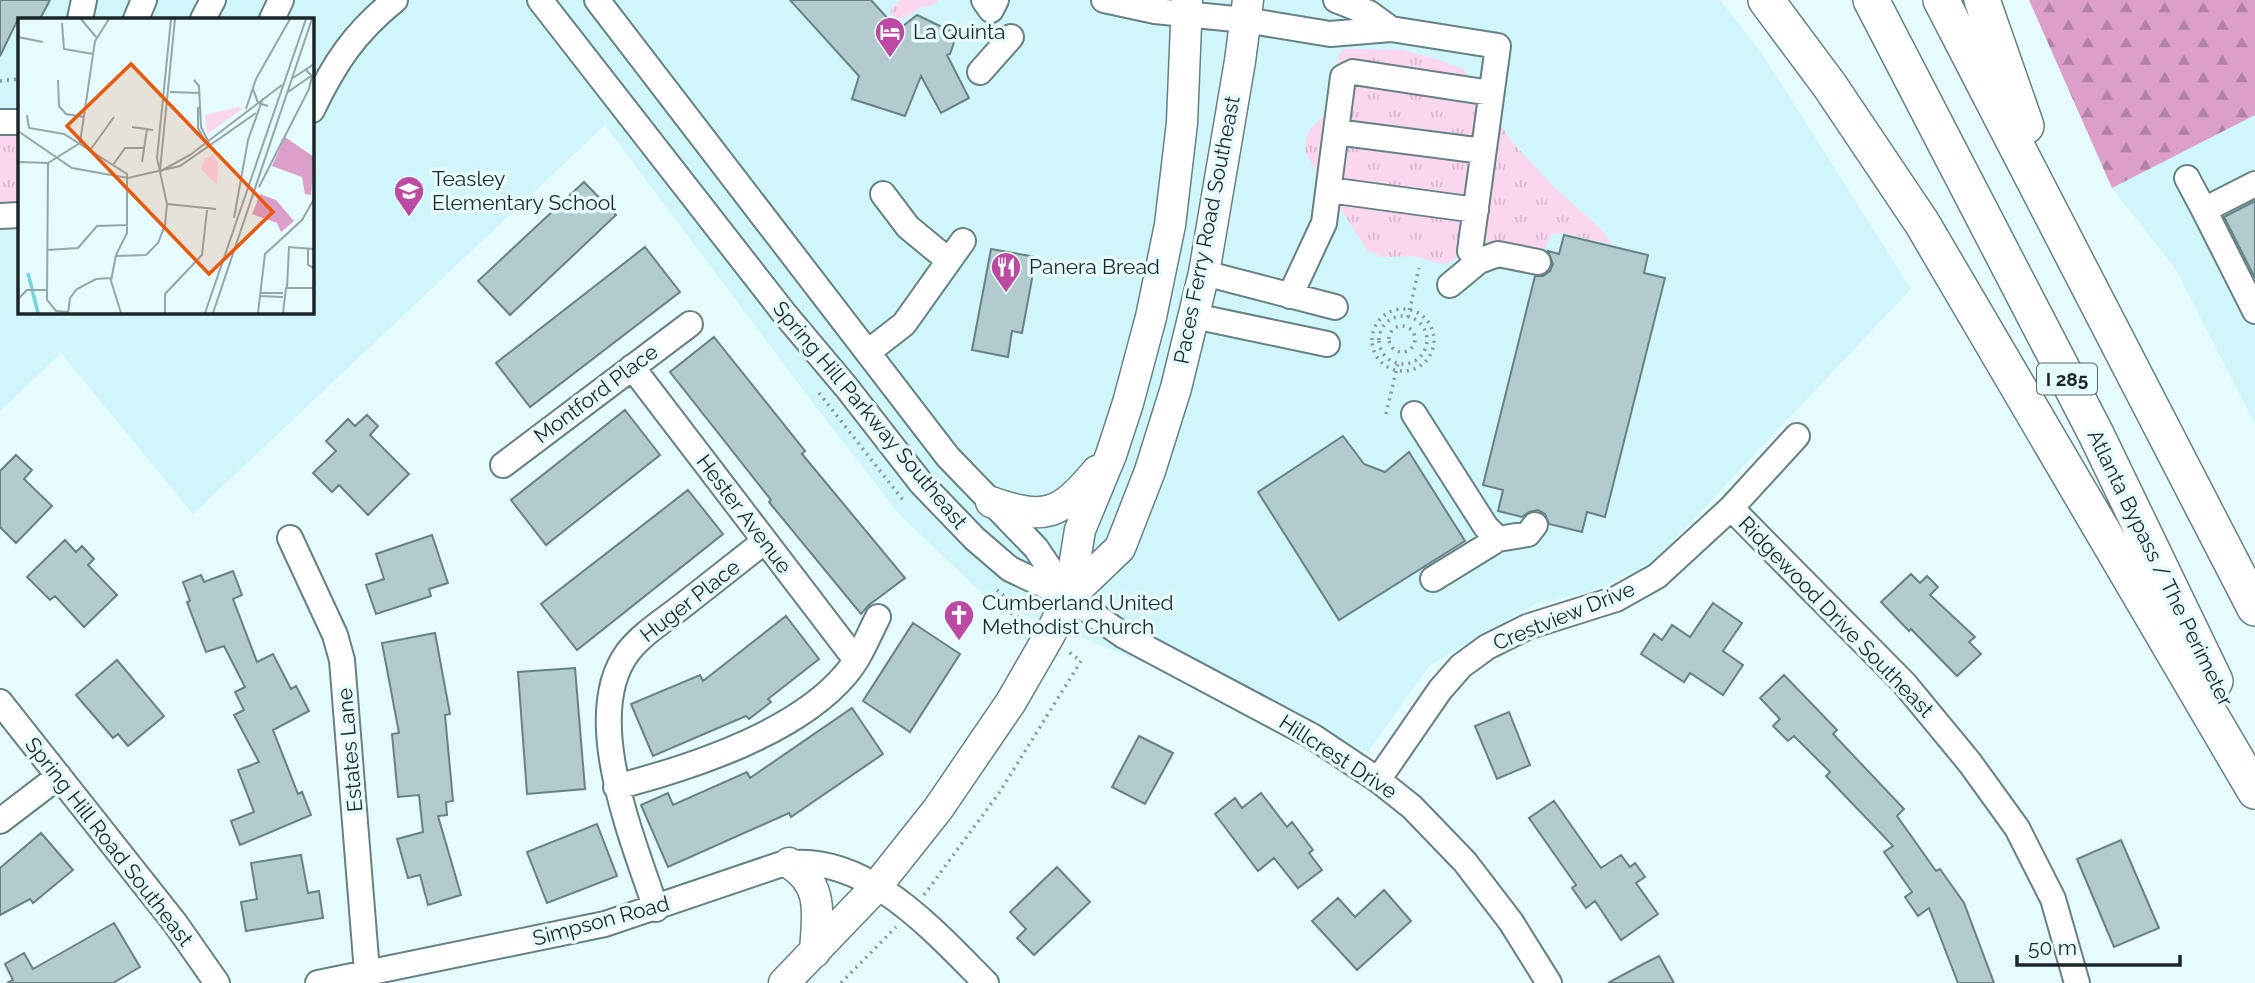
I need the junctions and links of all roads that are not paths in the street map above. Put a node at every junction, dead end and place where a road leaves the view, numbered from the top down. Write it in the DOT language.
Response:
graph roads {
  1 [pos="84,0"];
  2 [pos="144,0"];
  3 [pos="213,0"];
  4 [pos="281,0"];
  5 [pos="401,0"];
  6 [pos="540,0"];
  7 [pos="597,0"];
  8 [pos="984,0"];
  9 [pos="996,0"];
  10 [pos="1104,0"];
  11 [pos="1335,0"];
  12 [pos="1766,0"];
  13 [pos="1871,0"];
  14 [pos="1941,0"];
  15 [pos="1982,0"];
  16 [pos="386,7"];
  17 [pos="1187,7"];
  18 [pos="1246,10"];
  19 [pos="80,18"];
  20 [pos="136,18"];
  21 [pos="204,18"];
  22 [pos="272,18"];
  23 [pos="1391,29"];
  24 [pos="1330,34"];
  25 [pos="1012,37"];
  26 [pos="980,72"];
  27 [pos="1491,93"];
  28 [pos="313,108"];
  29 [pos="0,122"];
  30 [pos="18,122"];
  31 [pos="1336,132"];
  32 [pos="1483,151"];
  33 [pos="2187,178"];
  34 [pos="2255,184"];
  35 [pos="1329,190"];
  36 [pos="883,194"];
  37 [pos="1476,210"];
  38 [pos="2204,210"];
  39 [pos="18,215"];
  40 [pos="0,216"];
  41 [pos="2072,254"];
  42 [pos="1479,261"];
  43 [pos="1538,262"];
  44 [pos="1204,273"];
  45 [pos="1450,285"];
  46 [pos="1290,296"];
  47 [pos="1335,307"];
  48 [pos="2255,311"];
  49 [pos="1194,316"];
  50 [pos="690,324"];
  51 [pos="1327,344"];
  52 [pos="868,352"];
  53 [pos="632,367"];
  54 [pos="1414,414"];
  55 [pos="1797,436"];
  56 [pos="1111,455"];
  57 [pos="503,465"];
  58 [pos="991,502"];
  59 [pos="1731,508"];
  60 [pos="1535,526"];
  61 [pos="290,538"];
  62 [pos="1499,539"];
  63 [pos="765,541"];
  64 [pos="1433,579"];
  65 [pos="1069,597"];
  66 [pos="2255,608"];
  67 [pos="878,617"];
  68 [pos="856,660"];
  69 [pos="0,702"];
  70 [pos="2255,763"];
  71 [pos="59,776"];
  72 [pos="1378,780"];
  73 [pos="616,787"];
  74 [pos="2255,791"];
  75 [pos="0,821"];
  76 [pos="789,863"];
  77 [pos="876,887"];
  78 [pos="656,909"];
  79 [pos="815,952"];
  80 [pos="367,972"];
  81 [pos="217,983"];
  82 [pos="318,983"];
  83 [pos="785,983"];
  84 [pos="986,983"];
  85 [pos="1549,983"];
  86 [pos="2077,983"];
  1 -- 19 [label="street"];
  2 -- 20 [label="street"];
  3 -- 21 [label="street"];
  4 -- 22 [label="street"];
  5 -- 16 [label="street"];
  6 -- 65 [label="street, Spring Hill Parkway Southeast"];
  7 -- 52 [label="street, Spring Hill Parkway Southeast"];
  8 -- 9 [label="street"];
  10 -- 17 [label="street"];
  11 -- 23 [label="street"];
  11 -- 24 [label="street"];
  12 -- 74 [label="highway"];
  13 -- 70 [label="highway, Atlanta Bypass / The Perimeter / I 285"];
  14 -- 41 [label="highway, I 285"];
  15 -- 41 [label="highway"];
  16 -- 28 [label="street"];
  17 -- 18 [label="street"];
  17 -- 56 [label="main road, Paces Ferry Road Southeast"];
  18 -- 24 [label="street"];
  18 -- 44 [label="main road, Paces Ferry Road Southeast"];
  23 -- 24 [label="street"];
  23 -- 27 [label="street"];
  25 -- 26 [label="street"];
  27 -- 31 [label="street"];
  27 -- 32 [label="street"];
  29 -- 30 [label="street"];
  31 -- 32 [label="street"];
  31 -- 35 [label="street"];
  32 -- 37 [label="street"];
  33 -- 38 [label="street"];
  34 -- 38 [label="street"];
  35 -- 37 [label="street"];
  35 -- 46 [label="street"];
  36 -- 52 [label="street"];
  37 -- 42 [label="street"];
  38 -- 48 [label="street"];
  39 -- 40 [label="street"];
  41 -- 66 [label="highway, I 285"];
  42 -- 43 [label="street"];
  42 -- 45 [label="street"];
  44 -- 46 [label="street"];
  44 -- 49 [label="main road, Paces Ferry Road Southeast"];
  46 -- 47 [label="street"];
  49 -- 51 [label="street"];
  49 -- 65 [label="main road, Paces Ferry Road Southeast"];
  50 -- 53 [label="street, Montford Place"];
  52 -- 58 [label="street, Spring Hill Parkway Southeast"];
  53 -- 57 [label="street, Montford Place"];
  53 -- 63 [label="street, Hester Avenue"];
  54 -- 62 [label="street"];
  55 -- 59 [label="street, Crestview Drive"];
  56 -- 58 [label="main road"];
  56 -- 65 [label="main road, Paces Ferry Road Southeast"];
  58 -- 65 [label="street, Spring Hill Parkway Southeast"];
  59 -- 72 [label="street, Crestview Drive"];
  59 -- 86 [label="street, Ridgewood Drive Southeast"];
  60 -- 62 [label="street"];
  61 -- 80 [label="street, Estates Lane"];
  62 -- 64 [label="street"];
  63 -- 68 [label="street, Hester Avenue"];
  63 -- 73 [label="street, Huger Place"];
  65 -- 72 [label="street, Hillcrest Drive"];
  65 -- 77 [label="main road, Paces Ferry Road Southeast"];
  67 -- 68 [label="street"];
  68 -- 73 [label="street"];
  69 -- 71 [label="street, Spring Hill Road Southeast"];
  71 -- 75 [label="street"];
  71 -- 81 [label="street, Spring Hill Road Southeast"];
  72 -- 85 [label="street, Hillcrest Drive"];
  73 -- 78 [label="street, Huger Place"];
  76 -- 77 [label="street, Simpson Road"];
  76 -- 78 [label="street, Simpson Road"];
  76 -- 79 [label="main road"];
  77 -- 79 [label="main road, Paces Ferry Road Southeast"];
  77 -- 84 [label="street, Simpson Road"];
  78 -- 80 [label="street, Simpson Road"];
  79 -- 83 [label="main road, Paces Ferry Road Southeast"];
  80 -- 82 [label="street, Simpson Road"];
}
